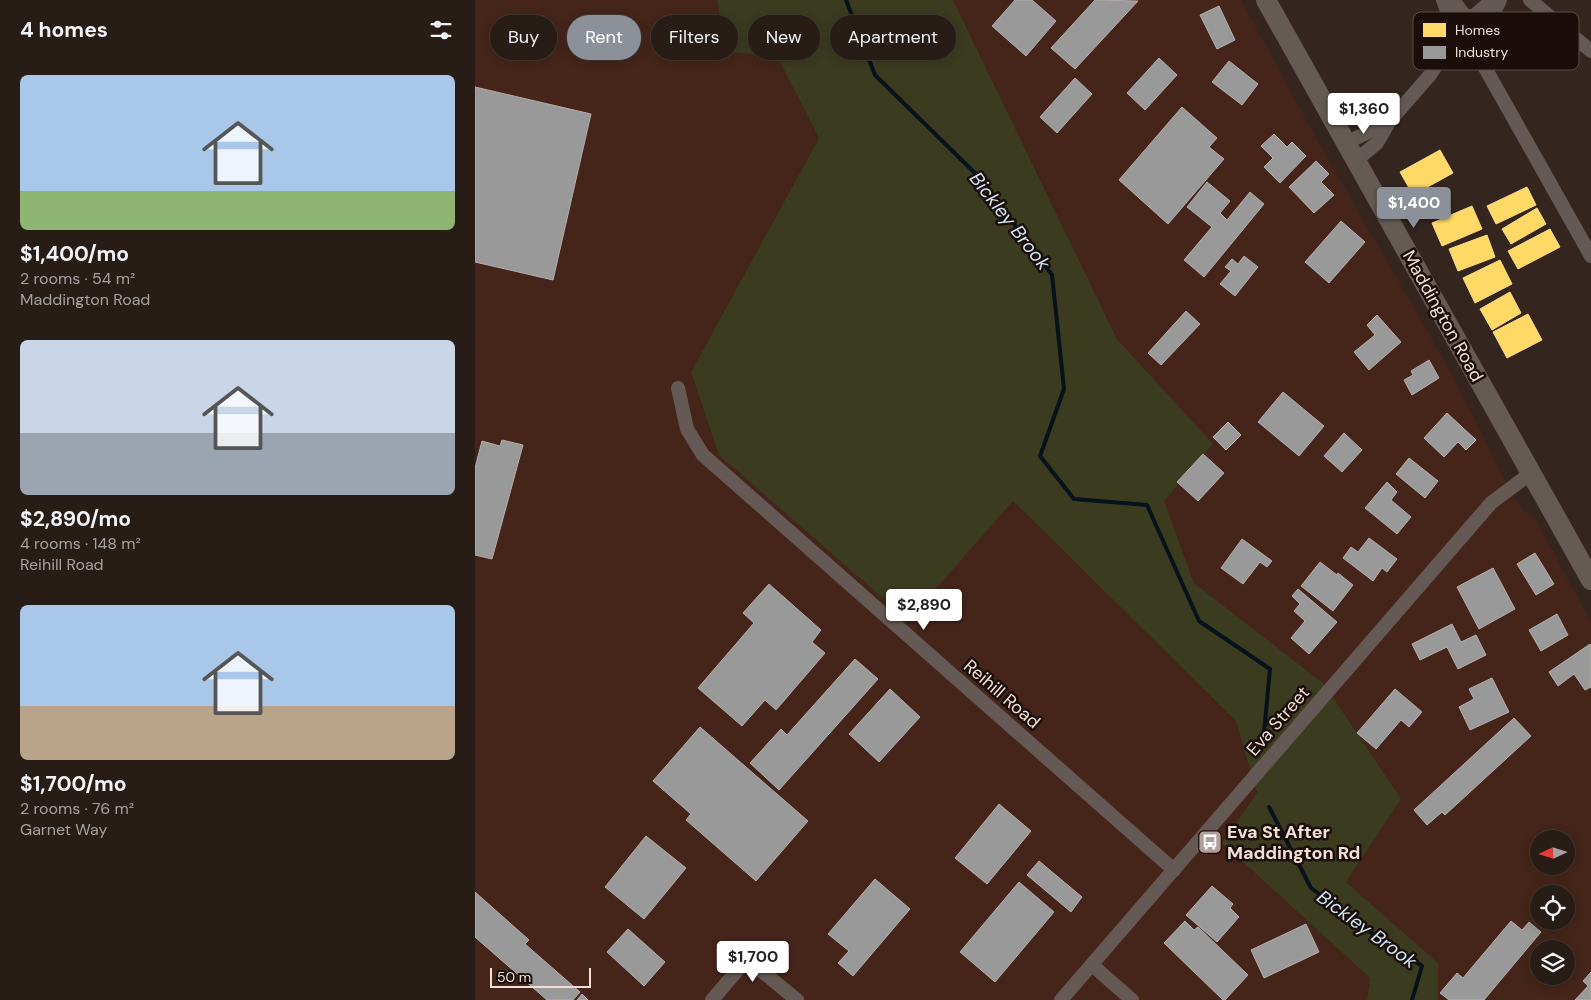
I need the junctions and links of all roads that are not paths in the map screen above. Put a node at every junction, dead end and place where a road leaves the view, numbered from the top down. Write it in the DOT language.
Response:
graph roads {
  1 [pos="1266,0"];
  2 [pos="1443,0"];
  3 [pos="1453,0"];
  4 [pos="1492,0"];
  5 [pos="1501,0"];
  6 [pos="1530,0"];
  7 [pos="1449,12"];
  8 [pos="1465,12"];
  9 [pos="1475,12"];
  10 [pos="1495,12"];
  11 [pos="1544,12"];
  12 [pos="1579,41"];
  13 [pos="1591,51"];
  14 [pos="1435,70"];
  15 [pos="1485,70"];
  16 [pos="1389,122"];
  17 [pos="1345,143"];
  18 [pos="1355,161"];
  19 [pos="1591,256"];
  20 [pos="678,388"];
  21 [pos="1531,473"];
  22 [pos="1591,580"];
  23 [pos="1174,870"];
  24 [pos="1092,964"];
  25 [pos="712,1000"];
  26 [pos="797,1000"];
  27 [pos="1061,1000"];
  28 [pos="1132,1000"];
  1 -- 17 [label="main road, Maddington Road"];
  2 -- 7 [label="street"];
  3 -- 8 [label="street"];
  4 -- 9 [label="street"];
  5 -- 10 [label="street"];
  6 -- 11 [label="street"];
  12 -- 13 [label="street"];
  14 -- 16 [label="street"];
  15 -- 19 [label="street"];
  16 -- 17 [label="street"];
  16 -- 18 [label="street"];
  17 -- 18 [label="main road, Maddington Road"];
  18 -- 21 [label="main road, Maddington Road"];
  20 -- 23 [label="street, Reihill Road"];
  21 -- 22 [label="main road, Maddington Road"];
  21 -- 23 [label="street, Eva Street"];
  23 -- 24 [label="street, Eva Street"];
  24 -- 27 [label="street, Eva Street"];
  24 -- 28 [label="street"];
  25 -- 26 [label="street"];
}
